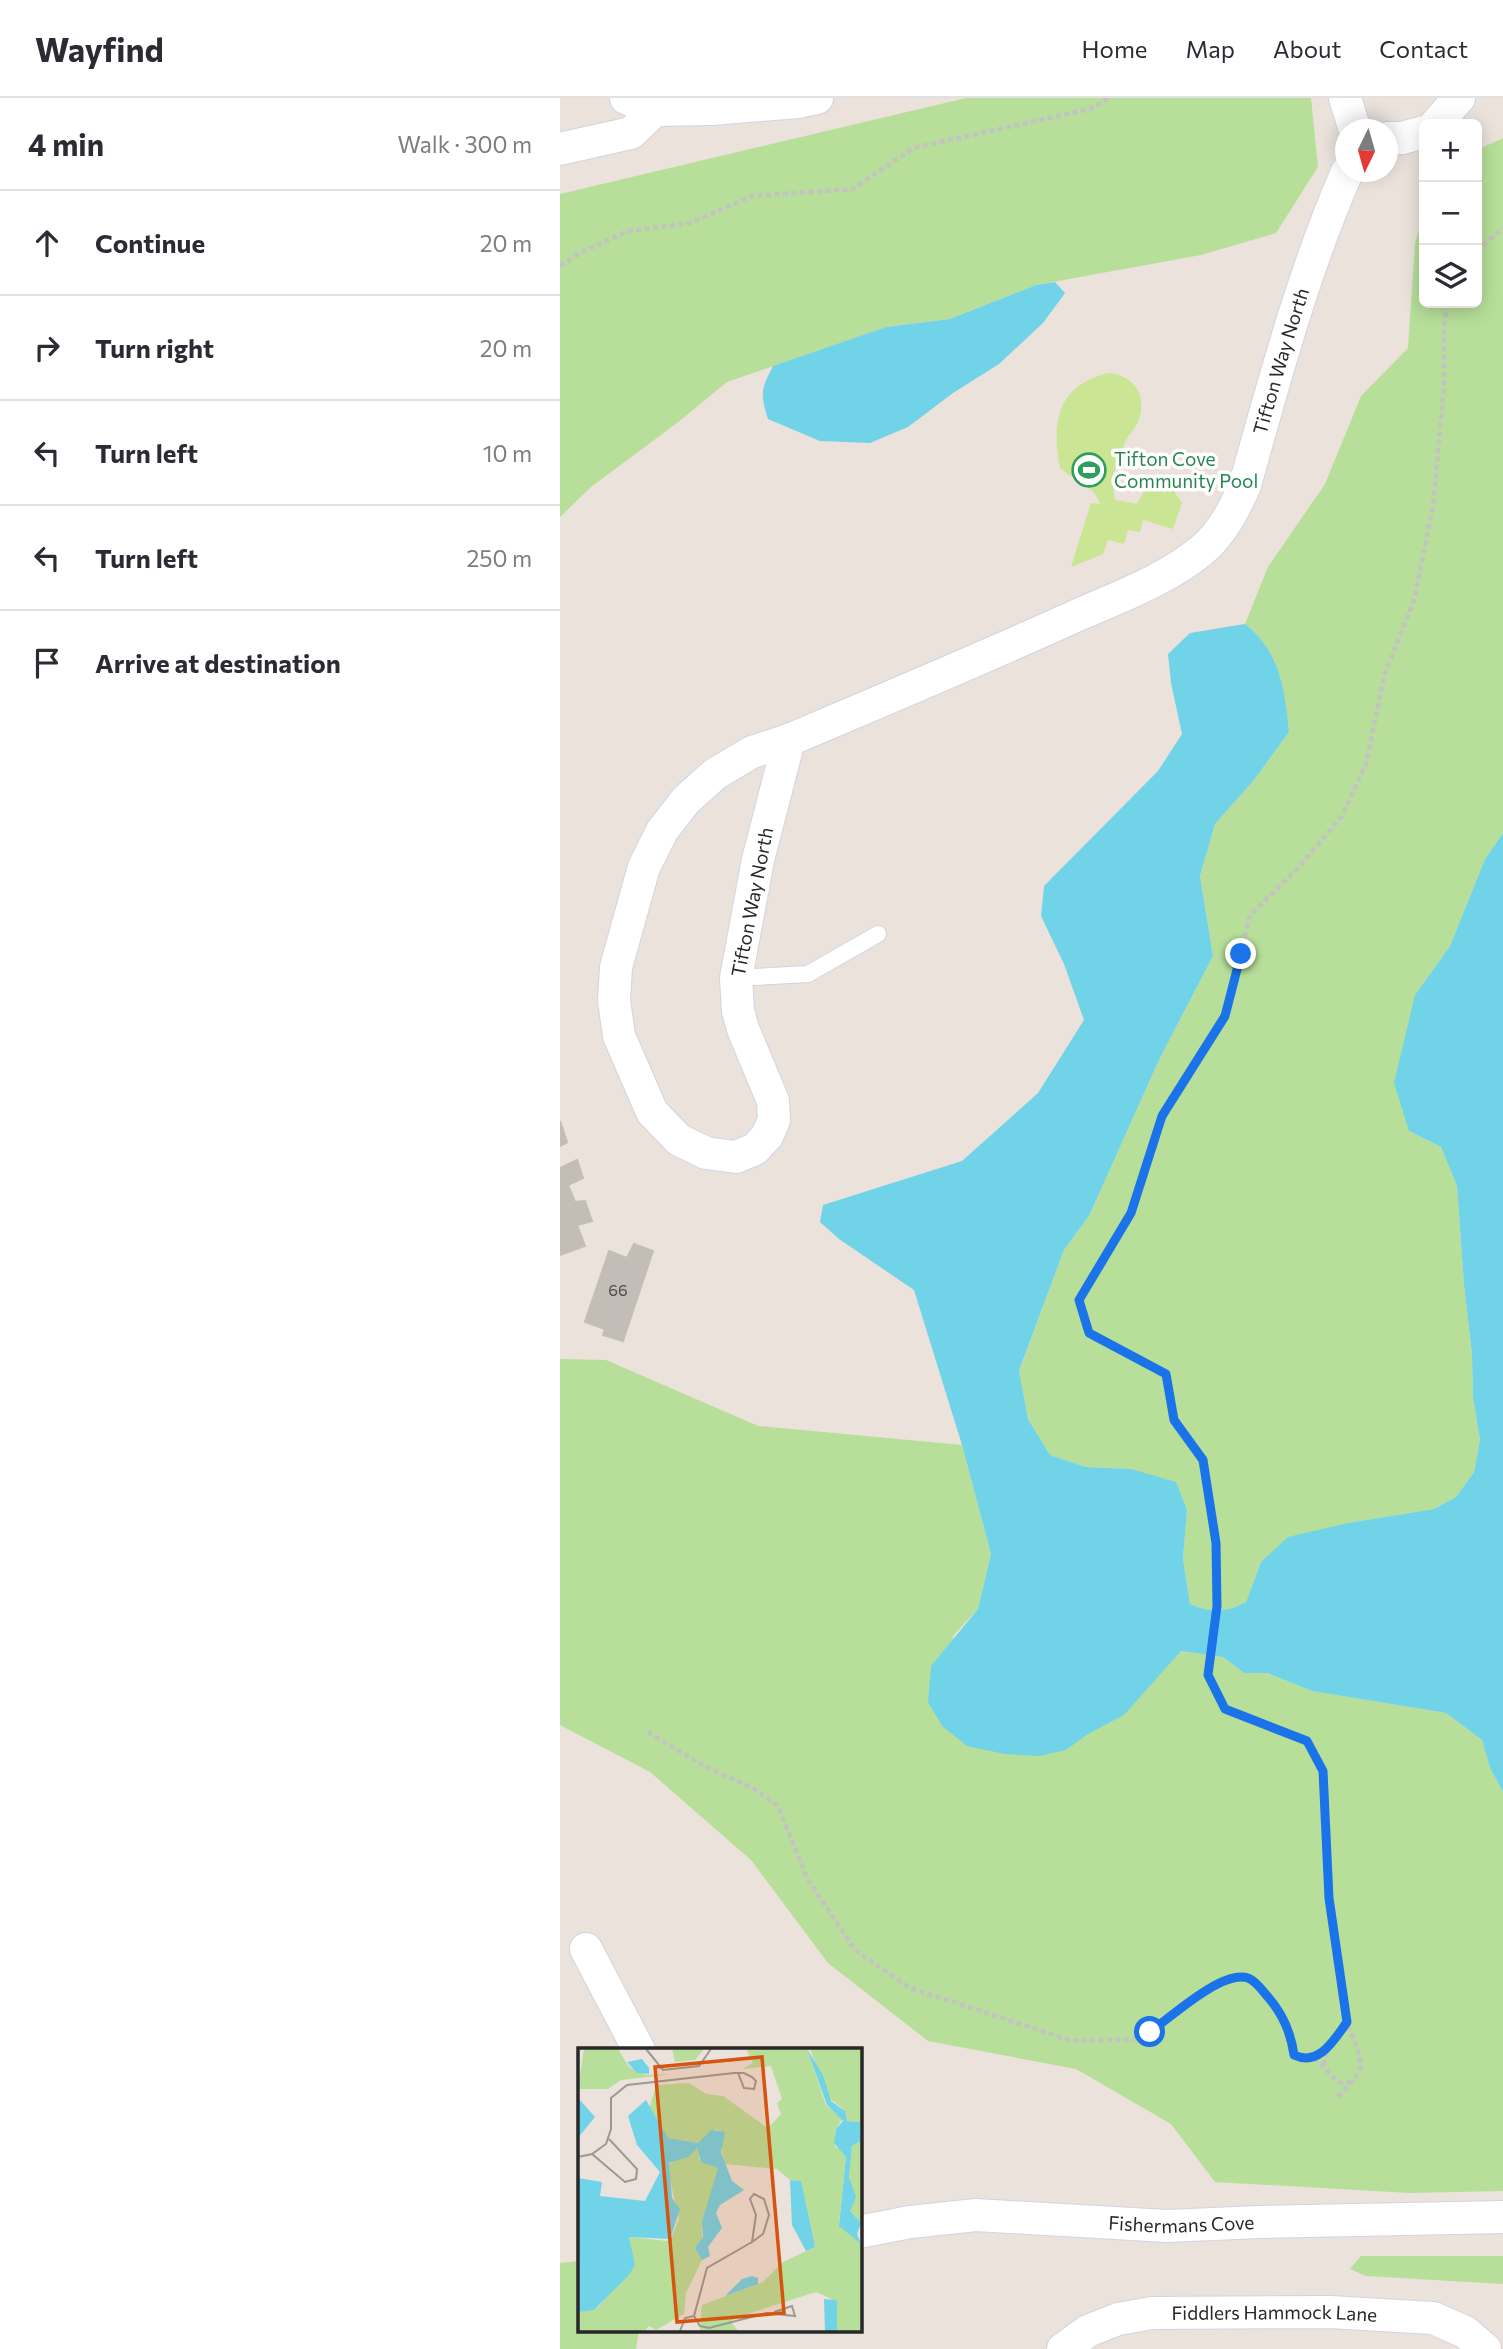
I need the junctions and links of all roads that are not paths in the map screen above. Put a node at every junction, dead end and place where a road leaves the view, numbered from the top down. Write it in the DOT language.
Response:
graph roads {
  1 [pos="626,98"];
  2 [pos="817,98"];
  3 [pos="1345,98"];
  4 [pos="1459,98"];
  5 [pos="654,110"];
  6 [pos="1352,119"];
  7 [pos="1440,119"];
  8 [pos="1419,133"];
  9 [pos="1398,138"];
  10 [pos="560,149"];
  11 [pos="1343,182"];
  12 [pos="789,740"];
  13 [pos="878,934"];
  14 [pos="736,978"];
  15 [pos="586,1949"];
  16 [pos="638,2048"];
  17 [pos="1503,2217"];
  18 [pos="861,2232"];
  19 [pos="1063,2349"];
  20 [pos="1485,2349"];
  1 -- 5 [label="street"];
  2 -- 5 [label="street"];
  3 -- 6 [label="street"];
  4 -- 7 [label="street"];
  5 -- 10 [label="street"];
  8 -- 9 [label="street"];
  11 -- 12 [label="street, Tifton Way North"];
  12 -- 14 [label="street, Tifton Way North"];
  12 -- 14 [label="street, Tifton Way North"];
  13 -- 14 [label="lane"];
  15 -- 16 [label="street"];
  17 -- 18 [label="street, Fishermans Cove"];
  19 -- 20 [label="street, Fiddlers Hammock Lane"];
}
